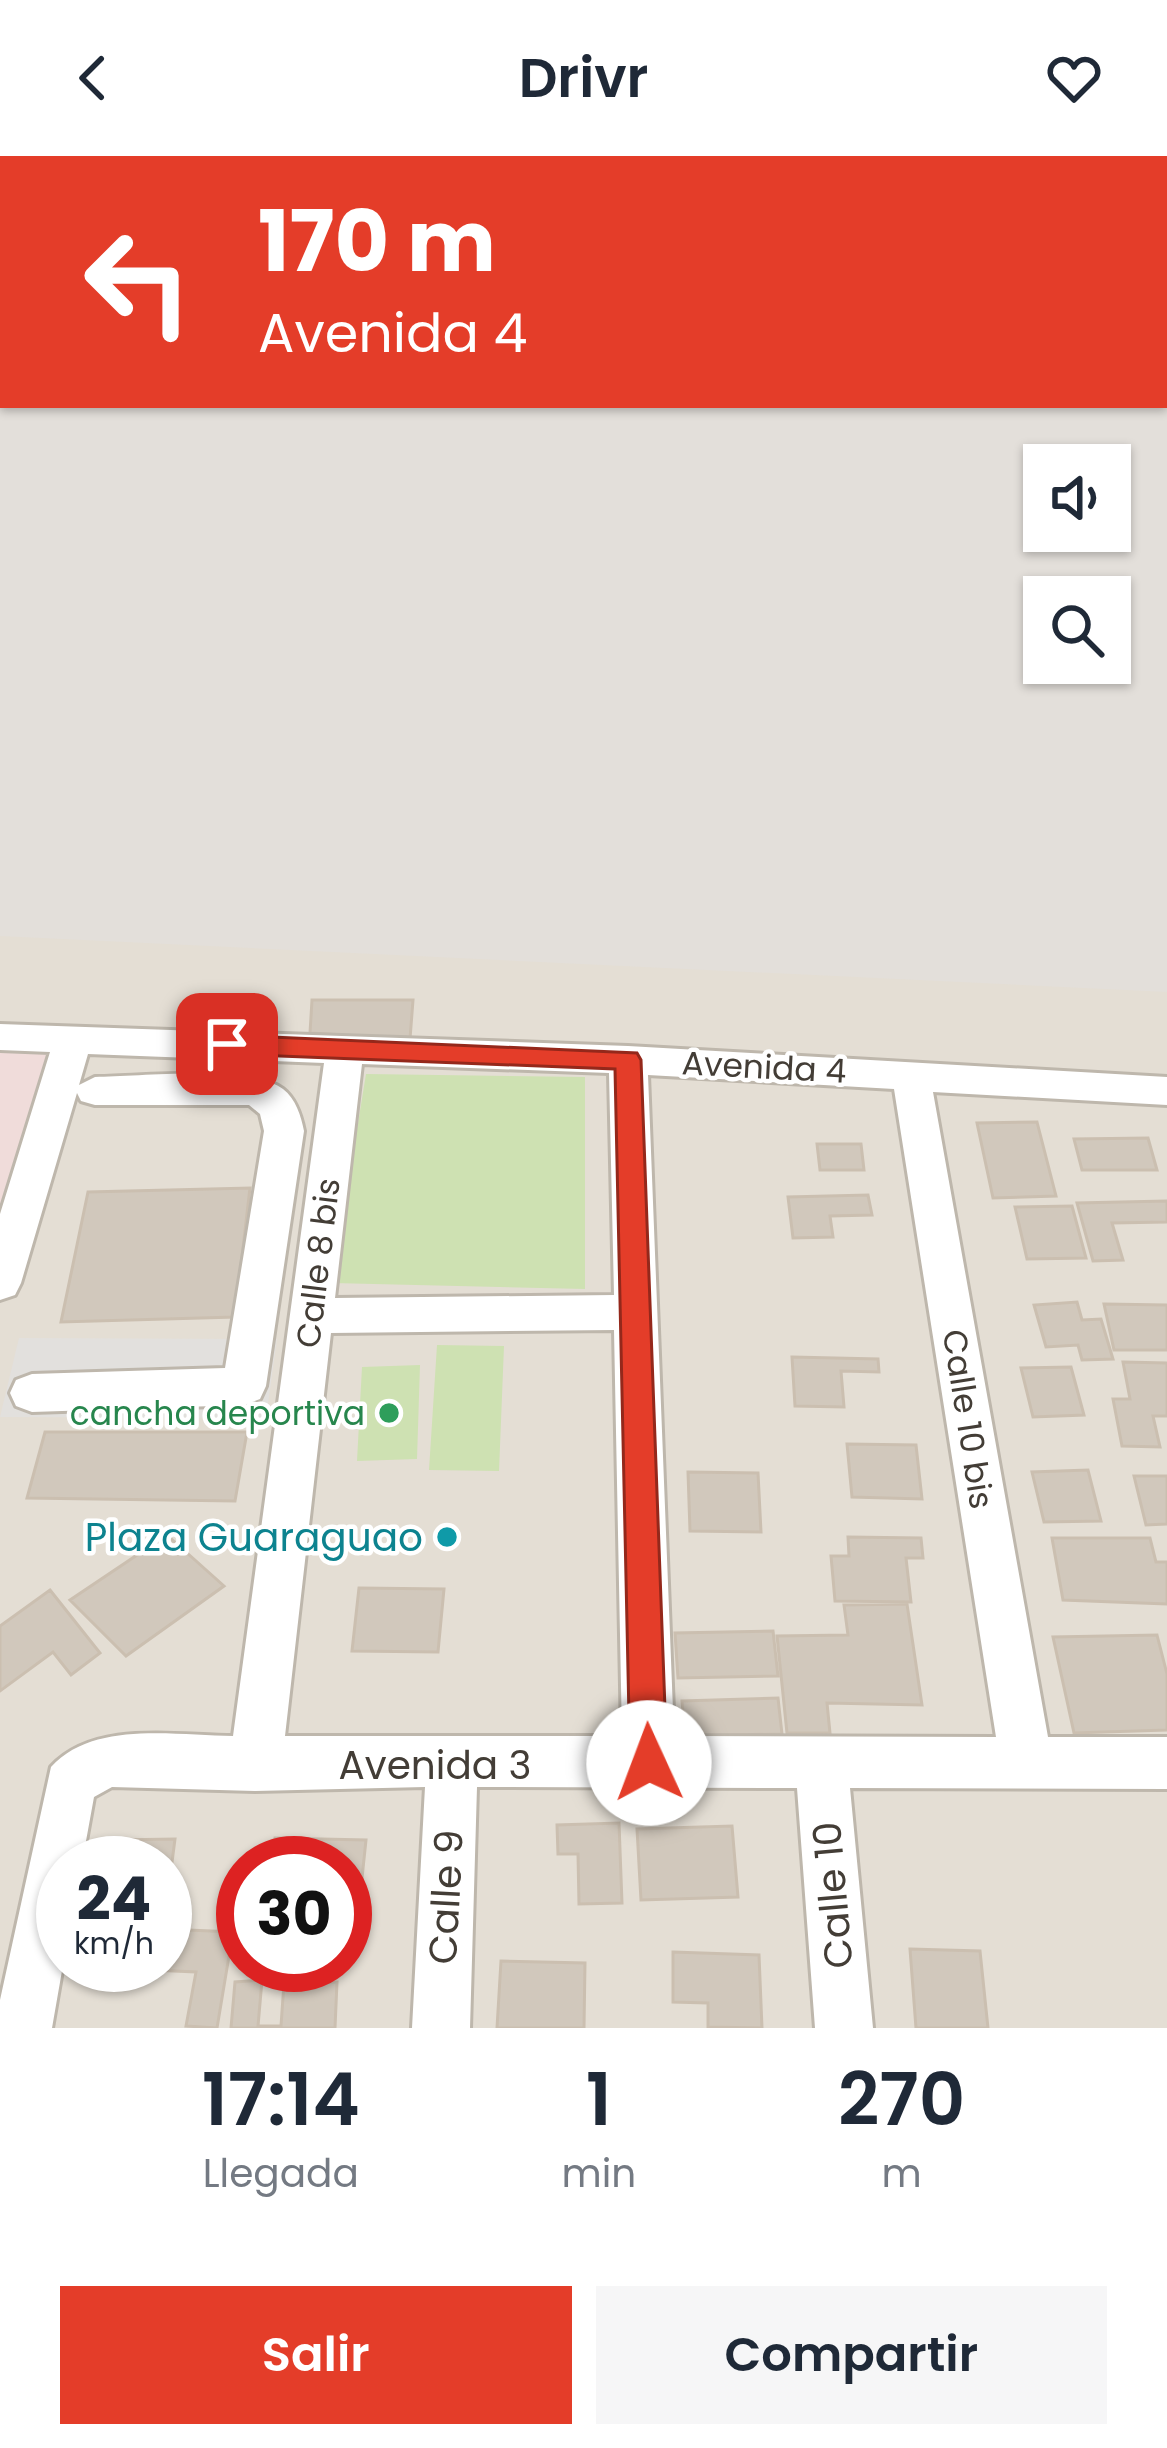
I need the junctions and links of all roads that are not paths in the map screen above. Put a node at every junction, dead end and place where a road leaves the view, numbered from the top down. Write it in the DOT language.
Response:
graph roads {
  1 [pos="0,1037"];
  2 [pos="73,1040"];
  3 [pos="345,1048"];
  4 [pos="628,1060"];
  5 [pos="224,1066"];
  6 [pos="911,1075"];
  7 [pos="95,1090"];
  8 [pos="1167,1091"];
  9 [pos="0,1283"];
  10 [pos="635,1312"];
  11 [pos="312,1316"];
  12 [pos="32,1393"];
  13 [pos="821,1762"];
  14 [pos="649,1763"];
  15 [pos="1026,1763"];
  16 [pos="1167,1763"];
  17 [pos="256,1765"];
  18 [pos="452,1765"];
  19 [pos="23,2028"];
  20 [pos="440,2028"];
  21 [pos="844,2028"];
  1 -- 2 [label="street, Avenida 4"];
  2 -- 5 [label="street, Avenida 4"];
  2 -- 9 [label="street"];
  3 -- 4 [label="street, Avenida 4"];
  3 -- 5 [label="street, Avenida 4"];
  3 -- 11 [label="street, Calle 8 bis"];
  4 -- 6 [label="street, Avenida 4"];
  4 -- 10 [label="street"];
  5 -- 7 [label="street"];
  5 -- 12 [label="street"];
  6 -- 8 [label="street, Avenida 4"];
  6 -- 15 [label="street, Calle 10 bis"];
  10 -- 11 [label="street"];
  10 -- 14 [label="street"];
  11 -- 17 [label="street, Calle 8 bis"];
  13 -- 14 [label="street, Avenida 3"];
  13 -- 15 [label="street, Avenida 3"];
  13 -- 21 [label="street, Calle 10"];
  14 -- 18 [label="street, Avenida 3"];
  15 -- 16 [label="street, Avenida 3"];
  17 -- 18 [label="street, Avenida 3"];
  17 -- 19 [label="street, Avenida 3"];
  18 -- 20 [label="street, Calle 9"];
}
